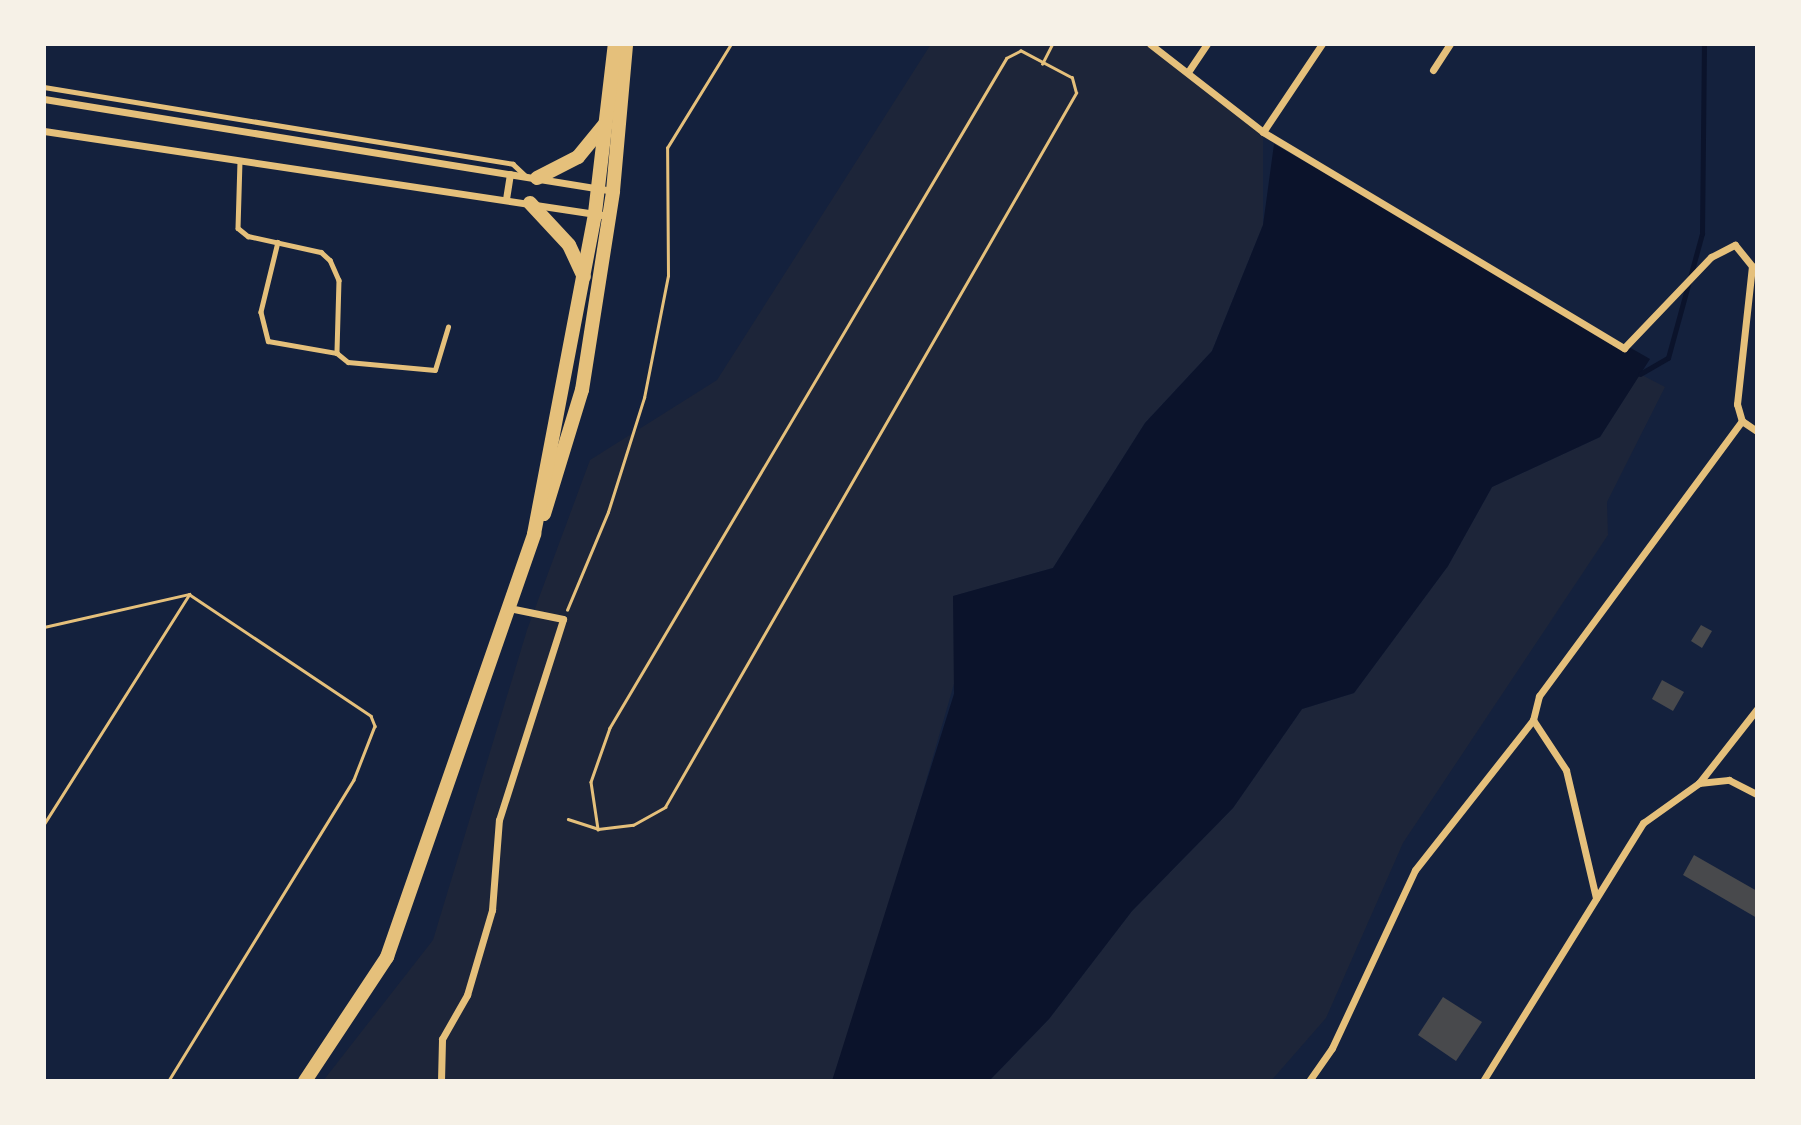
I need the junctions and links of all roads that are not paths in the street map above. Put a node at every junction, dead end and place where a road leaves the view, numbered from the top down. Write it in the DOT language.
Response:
graph roads {
  1 [pos="615,44"];
  2 [pos="626,44"];
  3 [pos="1150,44"];
  4 [pos="1207,44"];
  5 [pos="1322,44"];
  6 [pos="1450,44"];
  7 [pos="1433,70"];
  8 [pos="1188,72"];
  9 [pos="44,87"];
  10 [pos="44,99"];
  11 [pos="606,124"];
  12 [pos="44,131"];
  13 [pos="1263,132"];
  14 [pos="240,160"];
  15 [pos="510,174"];
  16 [pos="532,178"];
  17 [pos="606,190"];
  18 [pos="506,199"];
  19 [pos="530,202"];
  20 [pos="602,215"];
  21 [pos="278,242"];
  22 [pos="584,278"];
  23 [pos="448,327"];
  24 [pos="337,353"];
  25 [pos="1742,421"];
  26 [pos="1757,431"];
  27 [pos="534,534"];
  28 [pos="508,607"];
  29 [pos="1757,709"];
  30 [pos="1533,720"];
  31 [pos="1699,783"];
  32 [pos="1757,794"];
  33 [pos="1596,898"];
  34 [pos="305,1081"];
  35 [pos="441,1081"];
  36 [pos="1309,1081"];
  37 [pos="1483,1081"];
  1 -- 11 [label="main road"];
  2 -- 17 [label="main road"];
  3 -- 8 [label="street"];
  4 -- 8 [label="street"];
  5 -- 13 [label="street"];
  6 -- 7 [label="street"];
  8 -- 13 [label="street"];
  9 -- 16 [label="lane"];
  10 -- 15 [label="street"];
  11 -- 16 [label="main road"];
  11 -- 17 [label="main road"];
  12 -- 14 [label="street"];
  13 -- 25 [label="street"];
  14 -- 18 [label="street"];
  14 -- 21 [label="lane"];
  15 -- 16 [label="street"];
  15 -- 18 [label="street"];
  16 -- 17 [label="street"];
  17 -- 20 [label="main road"];
  18 -- 19 [label="street"];
  19 -- 20 [label="street"];
  19 -- 22 [label="main road"];
  20 -- 22 [label="main road"];
  20 -- 27 [label="main road"];
  21 -- 24 [label="lane"];
  21 -- 24 [label="lane"];
  22 -- 27 [label="main road"];
  23 -- 24 [label="lane"];
  25 -- 26 [label="street"];
  25 -- 30 [label="street"];
  27 -- 28 [label="main road"];
  28 -- 34 [label="main road"];
  28 -- 35 [label="street"];
  29 -- 31 [label="street"];
  30 -- 33 [label="street"];
  30 -- 36 [label="street"];
  31 -- 32 [label="street"];
  31 -- 33 [label="street"];
  33 -- 37 [label="street"];
}
